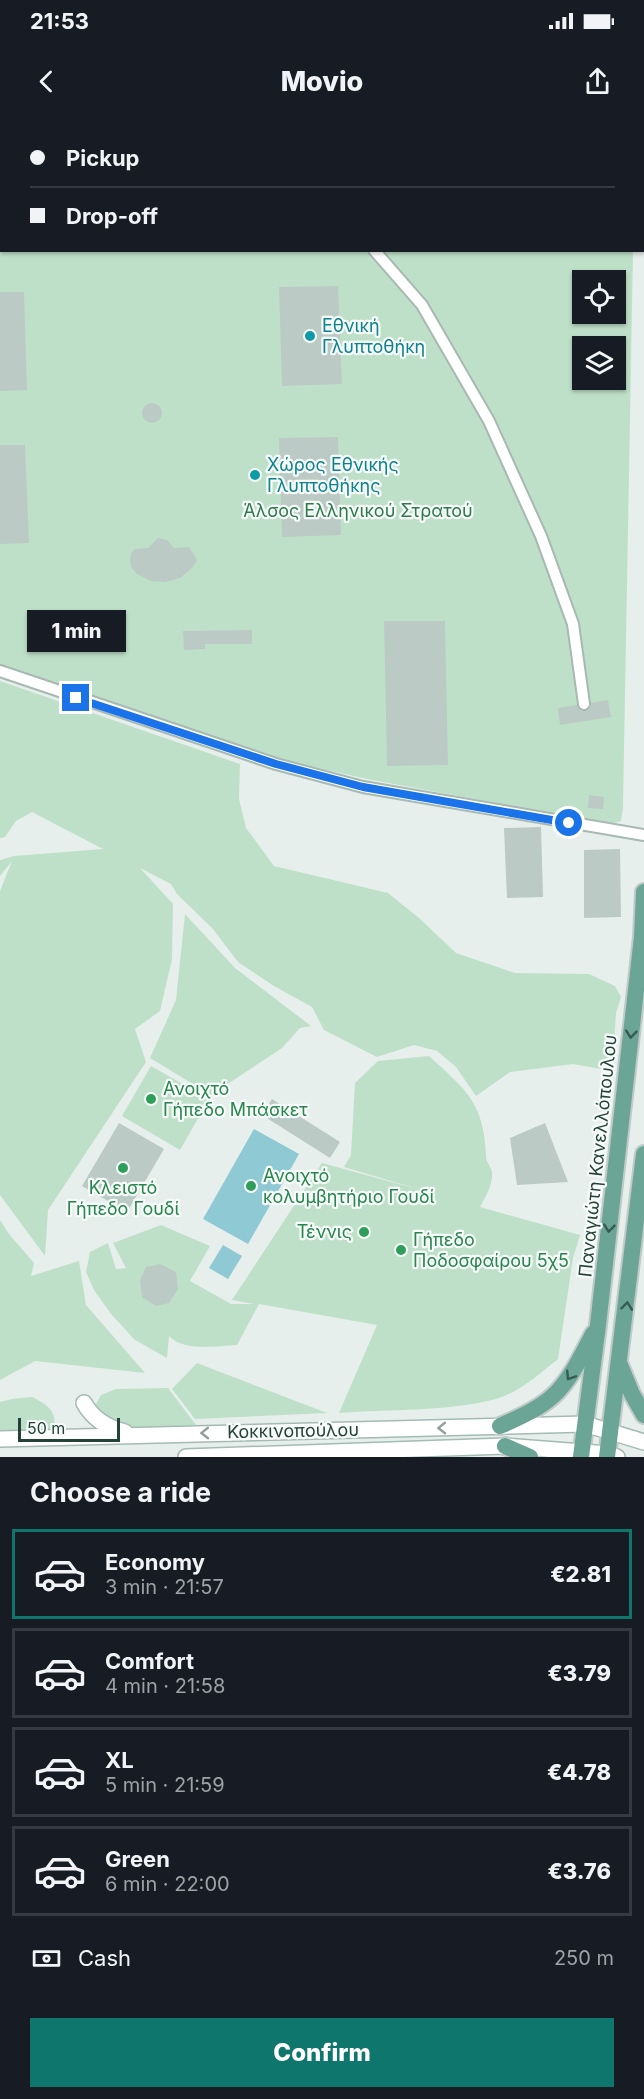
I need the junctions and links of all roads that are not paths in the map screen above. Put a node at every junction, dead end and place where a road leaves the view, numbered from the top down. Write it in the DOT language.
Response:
graph roads {
  1 [pos="376,252"];
  2 [pos="0,671"];
  3 [pos="584,704"];
  4 [pos="644,836"];
  5 [pos="644,892"];
  6 [pos="644,1154"];
  7 [pos="598,1325"];
  8 [pos="620,1364"];
  9 [pos="84,1403"];
  10 [pos="644,1415"];
  11 [pos="585,1424"];
  12 [pos="500,1426"];
  13 [pos="611,1431"];
  14 [pos="133,1435"];
  15 [pos="0,1439"];
  16 [pos="644,1442"];
  17 [pos="505,1446"];
  18 [pos="581,1454"];
  19 [pos="611,1456"];
  20 [pos="186,1457"];
  21 [pos="530,1457"];
  1 -- 3 [label="street"];
  2 -- 4 [label="street"];
  5 -- 7 [label="main road, Παναγιώτη Κανελλόπουλου, one-way"];
  8 -- 6 [label="main road, one-way"];
  7 -- 11 [label="main road, Παναγιώτη Κανελλόπουλου"];
  7 -- 12 [label="main road, one-way"];
  8 -- 10 [label="main road"];
  8 -- 13 [label="main road"];
  9 -- 14 [label="main road"];
  11 -- 12 [label="main road, Κοκκινοπούλου"];
  11 -- 13 [label="main road, Κοκκινοπούλου"];
  11 -- 18 [label="main road, Παναγιώτη Κανελλόπουλου"];
  11 -- 19 [label="main road"];
  12 -- 14 [label="main road, Κοκκινοπούλου, one-way"];
  13 -- 16 [label="main road, Κοκκινοπούλου"];
  13 -- 19 [label="main road"];
  14 -- 15 [label="main road, Κοκκινοπούλου"];
  17 -- 18 [label="main road, Κοκκινοπούλου"];
  17 -- 20 [label="main road, Κοκκινοπούλου"];
  17 -- 21 [label="main road"];
  18 -- 19 [label="main road, Κοκκινοπούλου"];
}
